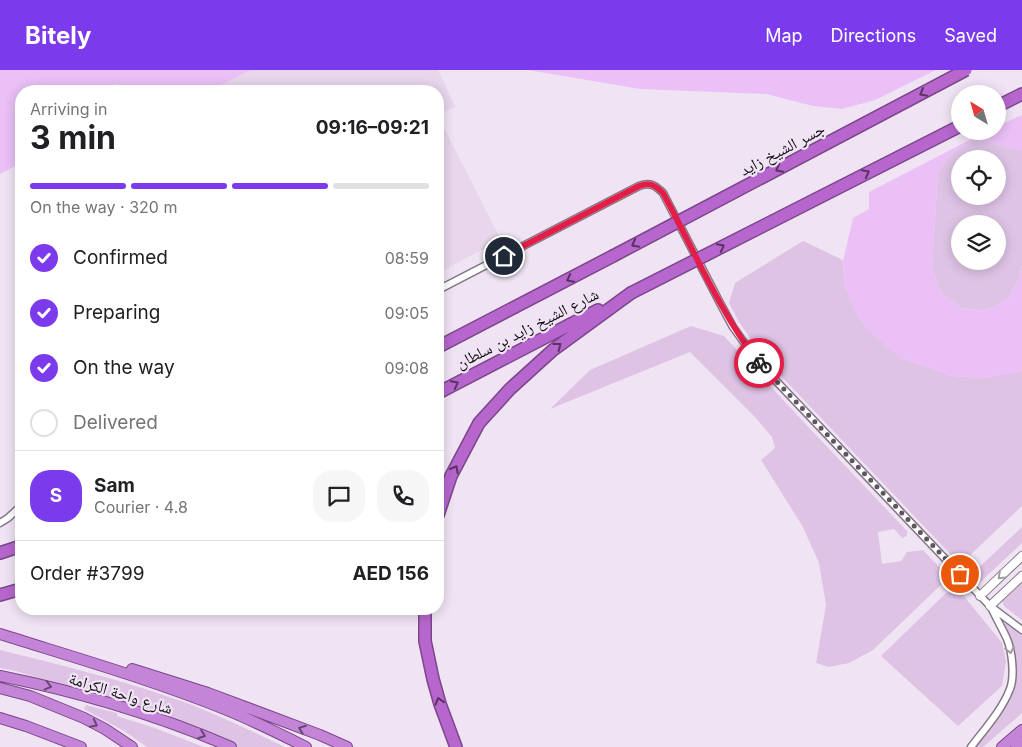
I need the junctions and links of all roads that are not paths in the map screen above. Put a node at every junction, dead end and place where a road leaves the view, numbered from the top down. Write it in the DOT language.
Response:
graph roads {
  1 [pos="966,70"];
  2 [pos="1022,94"];
  3 [pos="1006,102"];
  4 [pos="951,131"];
  5 [pos="613,256"];
  6 [pos="444,287"];
  7 [pos="631,293"];
  8 [pos="444,344"];
  9 [pos="444,389"];
  10 [pos="444,497"];
  11 [pos="15,512"];
  12 [pos="0,523"];
  13 [pos="15,548"];
  14 [pos="0,553"];
  15 [pos="1022,556"];
  16 [pos="1022,576"];
  17 [pos="15,591"];
  18 [pos="0,595"];
  19 [pos="980,596"];
  20 [pos="990,606"];
  21 [pos="424,615"];
  22 [pos="1022,630"];
  23 [pos="0,634"];
  24 [pos="107,667"];
  25 [pos="0,676"];
  26 [pos="0,688"];
  27 [pos="0,718"];
  28 [pos="1022,730"];
  29 [pos="1022,742"];
  30 [pos="81,747"];
  31 [pos="132,747"];
  32 [pos="232,747"];
  33 [pos="306,747"];
  34 [pos="347,747"];
  35 [pos="456,747"];
  36 [pos="971,747"];
  37 [pos="1002,747"];
  38 [pos="1016,747"];
  1 -- 5 [label="highway, جسر الشيخ زايد, one-way, bridge"];
  2 -- 3 [label="highway"];
  7 -- 4 [label="highway, one-way, bridge"];
  5 -- 8 [label="highway, شارع الشيخ زايد بن سلطان, one-way"];
  6 -- 19 [label="street"];
  9 -- 7 [label="highway, شارع الشيخ زايد بن سلطان, one-way"];
  10 -- 7 [label="highway, one-way"];
  11 -- 12 [label="street"];
  13 -- 14 [label="highway"];
  15 -- 19 [label="street, one-way"];
  16 -- 20 [label="street"];
  17 -- 18 [label="highway"];
  19 -- 20 [label="street"];
  20 -- 22 [label="street"];
  20 -- 36 [label="street, one-way"];
  35 -- 21 [label="highway, one-way"];
  23 -- 24 [label="highway"];
  24 -- 33 [label="highway, شارع واحة الكرامة"];
  34 -- 24 [label="highway, one-way"];
  25 -- 32 [label="highway, شارع واحة الكرامة, one-way"];
  26 -- 31 [label="highway, one-way"];
  27 -- 30 [label="highway"];
  28 -- 37 [label="highway"];
  29 -- 38 [label="highway"];
}
